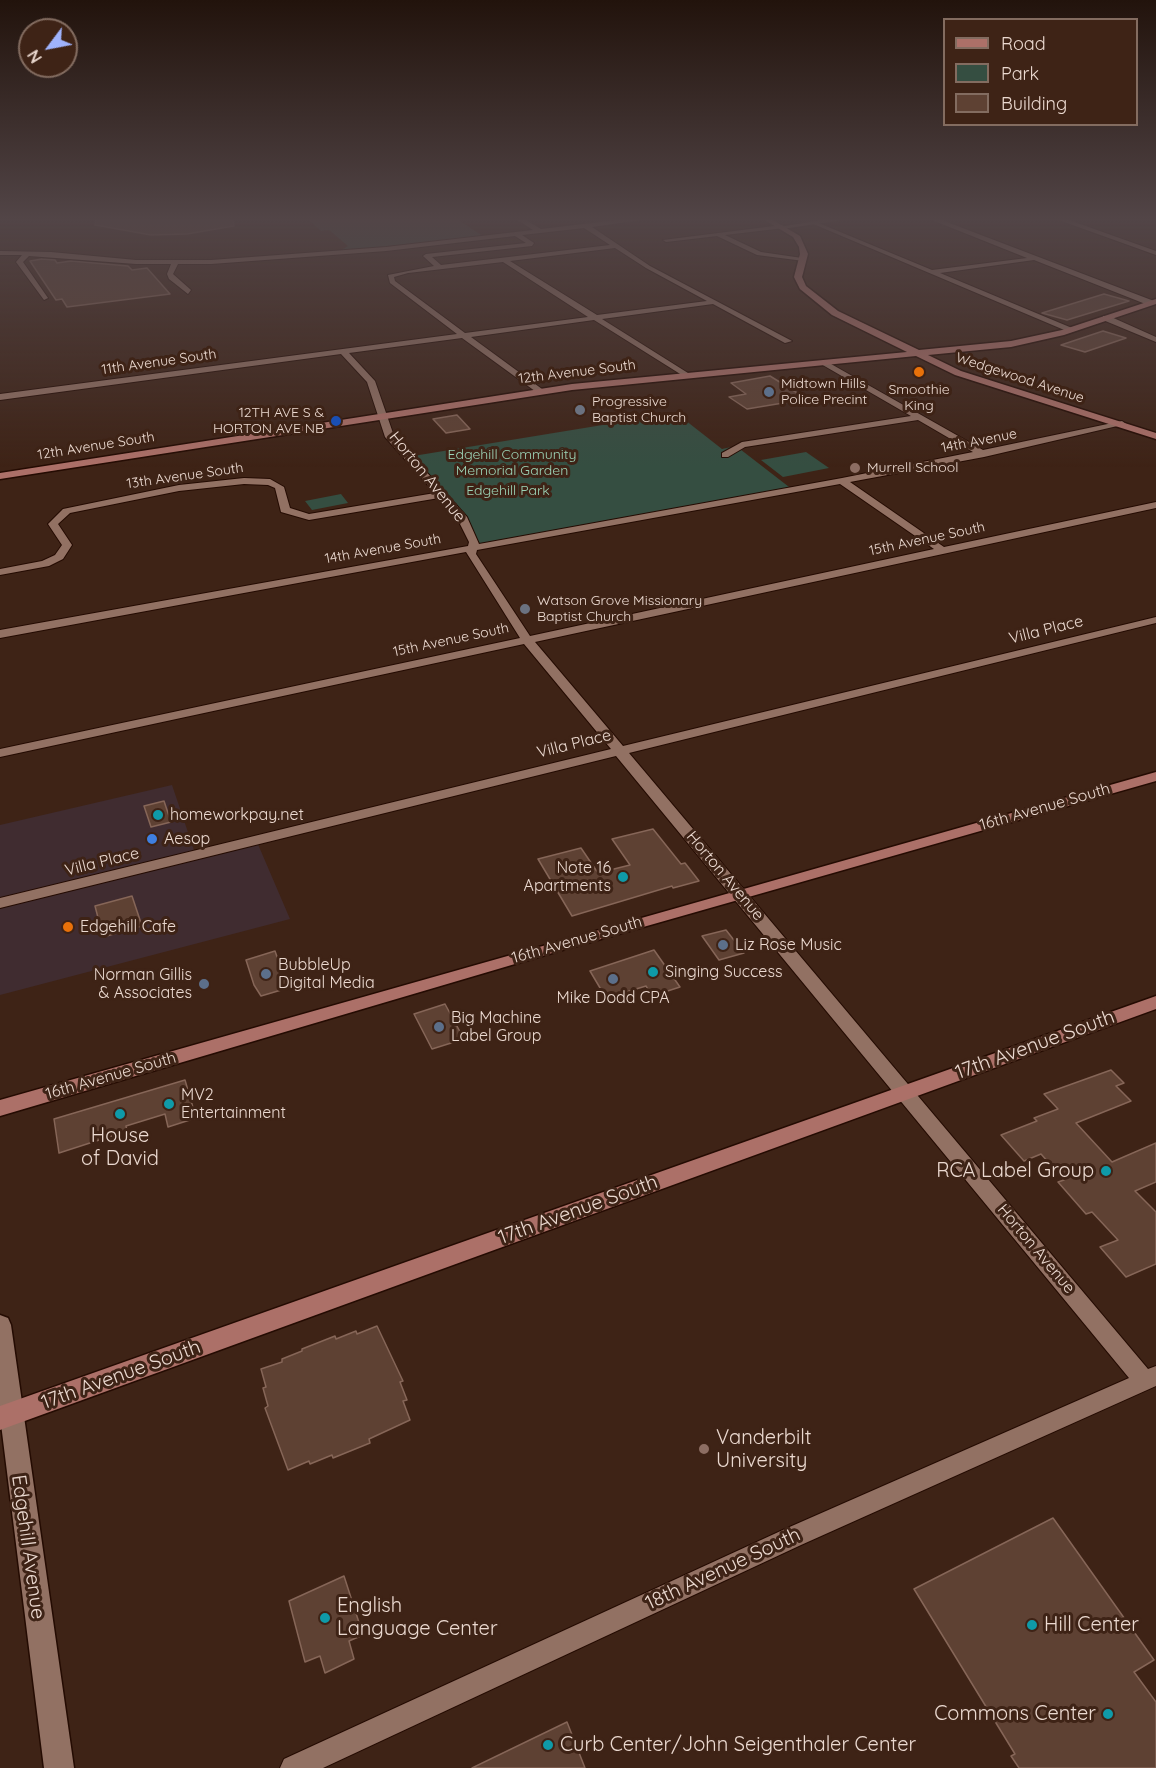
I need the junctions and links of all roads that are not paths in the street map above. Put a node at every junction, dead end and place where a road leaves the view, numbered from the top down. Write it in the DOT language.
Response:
graph roads {
  1 [pos="419,302"];
  2 [pos="568,302"];
  3 [pos="714,302"];
  4 [pos="820,302"];
  5 [pos="1002,302"];
  6 [pos="1153,302"];
  7 [pos="593,318"];
  8 [pos="1106,318"];
  9 [pos="1069,330"];
  10 [pos="465,335"];
  11 [pos="1156,340"];
  12 [pos="788,341"];
  13 [pos="343,351"];
  14 [pos="916,354"];
  15 [pos="824,362"];
  16 [pos="685,375"];
  17 [pos="539,391"];
  18 [pos="0,397"];
  19 [pos="383,417"];
  20 [pos="918,417"];
  21 [pos="1122,424"];
  22 [pos="1156,436"];
  23 [pos="984,454"];
  24 [pos="725,455"];
  25 [pos="0,476"];
  26 [pos="842,481"];
  27 [pos="442,495"];
  28 [pos="1156,505"];
  29 [pos="473,548"];
  30 [pos="943,551"];
  31 [pos="0,572"];
  32 [pos="1156,620"];
  33 [pos="0,634"];
  34 [pos="526,639"];
  35 [pos="619,750"];
  36 [pos="0,753"];
  37 [pos="1156,776"];
  38 [pos="740,893"];
  39 [pos="0,903"];
  40 [pos="1156,1002"];
  41 [pos="905,1092"];
  42 [pos="0,1108"];
  43 [pos="0,1325"];
  44 [pos="1151,1379"];
  45 [pos="5,1416"];
  46 [pos="59,1768"];
  47 [pos="293,1768"];
  1 -- 10 [label="street"];
  2 -- 7 [label="street"];
  3 -- 7 [label="street, 11th Avenue South"];
  3 -- 12 [label="street"];
  4 -- 14 [label="main road, Wedgewood Avenue"];
  5 -- 9 [label="street"];
  6 -- 8 [label="main road, 12th Avenue South"];
  7 -- 10 [label="street, 11th Avenue South"];
  7 -- 16 [label="street"];
  8 -- 9 [label="main road, 12th Avenue South"];
  8 -- 11 [label="street"];
  9 -- 14 [label="main road, 12th Avenue South"];
  10 -- 13 [label="street, 11th Avenue South"];
  10 -- 17 [label="street"];
  13 -- 18 [label="street, 11th Avenue South"];
  13 -- 19 [label="street, Horton Avenue"];
  14 -- 15 [label="main road, 12th Avenue South"];
  14 -- 21 [label="main road, Wedgewood Avenue"];
  15 -- 16 [label="main road, 12th Avenue South"];
  15 -- 20 [label="street"];
  16 -- 17 [label="main road, 12th Avenue South"];
  17 -- 19 [label="main road, 12th Avenue South"];
  19 -- 25 [label="main road, 12th Avenue South"];
  19 -- 27 [label="street, Horton Avenue"];
  20 -- 23 [label="street"];
  20 -- 24 [label="street"];
  21 -- 22 [label="main road, Wedgewood Avenue"];
  21 -- 23 [label="street, 14th Avenue"];
  23 -- 26 [label="street, 14th Avenue"];
  26 -- 29 [label="street, 14th Avenue South"];
  26 -- 30 [label="street"];
  27 -- 29 [label="street, Horton Avenue"];
  27 -- 31 [label="street, 13th Avenue South"];
  28 -- 30 [label="street, 15th Avenue South"];
  29 -- 33 [label="street, 14th Avenue South"];
  29 -- 34 [label="street, Horton Avenue"];
  30 -- 34 [label="street, 15th Avenue South"];
  32 -- 35 [label="street, Villa Place"];
  34 -- 35 [label="street, Horton Avenue"];
  34 -- 36 [label="street, 15th Avenue South"];
  35 -- 38 [label="street, Horton Avenue"];
  35 -- 39 [label="street, Villa Place"];
  37 -- 38 [label="main road, 16th Avenue South"];
  38 -- 41 [label="street, Horton Avenue"];
  38 -- 42 [label="main road, 16th Avenue South"];
  40 -- 41 [label="main road, 17th Avenue South"];
  41 -- 44 [label="street, Horton Avenue"];
  41 -- 45 [label="main road, 17th Avenue South"];
  43 -- 45 [label="street, Edgehill Avenue"];
  44 -- 47 [label="street, 18th Avenue South"];
  45 -- 46 [label="street, Edgehill Avenue"];
}
